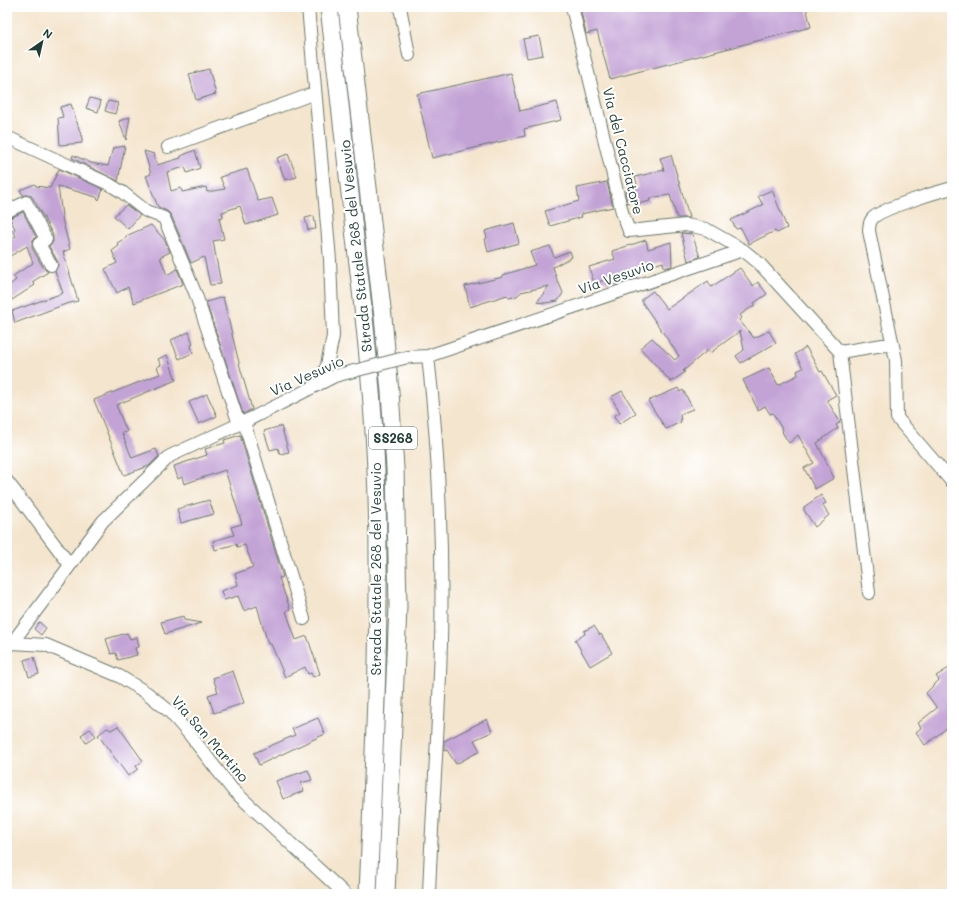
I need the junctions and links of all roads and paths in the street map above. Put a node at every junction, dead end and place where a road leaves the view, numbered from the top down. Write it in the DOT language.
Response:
graph roads {
  1 [pos="308,7"];
  2 [pos="329,7"];
  3 [pos="347,7"];
  4 [pos="400,7"];
  5 [pos="572,7"];
  6 [pos="409,55"];
  7 [pos="315,94"];
  8 [pos="7,137"];
  9 [pos="168,148"];
  10 [pos="952,188"];
  11 [pos="7,208"];
  12 [pos="743,250"];
  13 [pos="51,265"];
  14 [pos="888,346"];
  15 [pos="843,351"];
  16 [pos="428,356"];
  17 [pos="321,383"];
  18 [pos="242,423"];
  19 [pos="7,481"];
  20 [pos="952,482"];
  21 [pos="70,565"];
  22 [pos="868,592"];
  23 [pos="304,620"];
  24 [pos="10,645"];
  25 [pos="344,893"];
  26 [pos="368,894"];
  27 [pos="386,894"];
  28 [pos="428,894"];
  1 -- 7 [label="street"];
  2 -- 26 [label="highway, Strada Statale 268 del Vesuvio / SS268"];
  3 -- 27 [label="highway, Strada Statale 268 del Vesuvio / SS268"];
  4 -- 6 [label="street"];
  5 -- 12 [label="street, Via del Cacciatore"];
  7 -- 9 [label="street"];
  7 -- 17 [label="street"];
  8 -- 18 [label="street"];
  10 -- 14 [label="street"];
  11 -- 13 [label="street"];
  12 -- 15 [label="street"];
  12 -- 16 [label="street, Via Vesuvio"];
  14 -- 15 [label="street"];
  14 -- 20 [label="street"];
  15 -- 22 [label="street"];
  16 -- 17 [label="street, Via Vesuvio, bridge"];
  16 -- 28 [label="street"];
  17 -- 18 [label="street, Via Vesuvio"];
  18 -- 21 [label="street, Via Vesuvio"];
  18 -- 23 [label="street"];
  19 -- 21 [label="street"];
  21 -- 24 [label="street, Via Vesuvio"];
  24 -- 25 [label="street, Via San Martino"];
}
